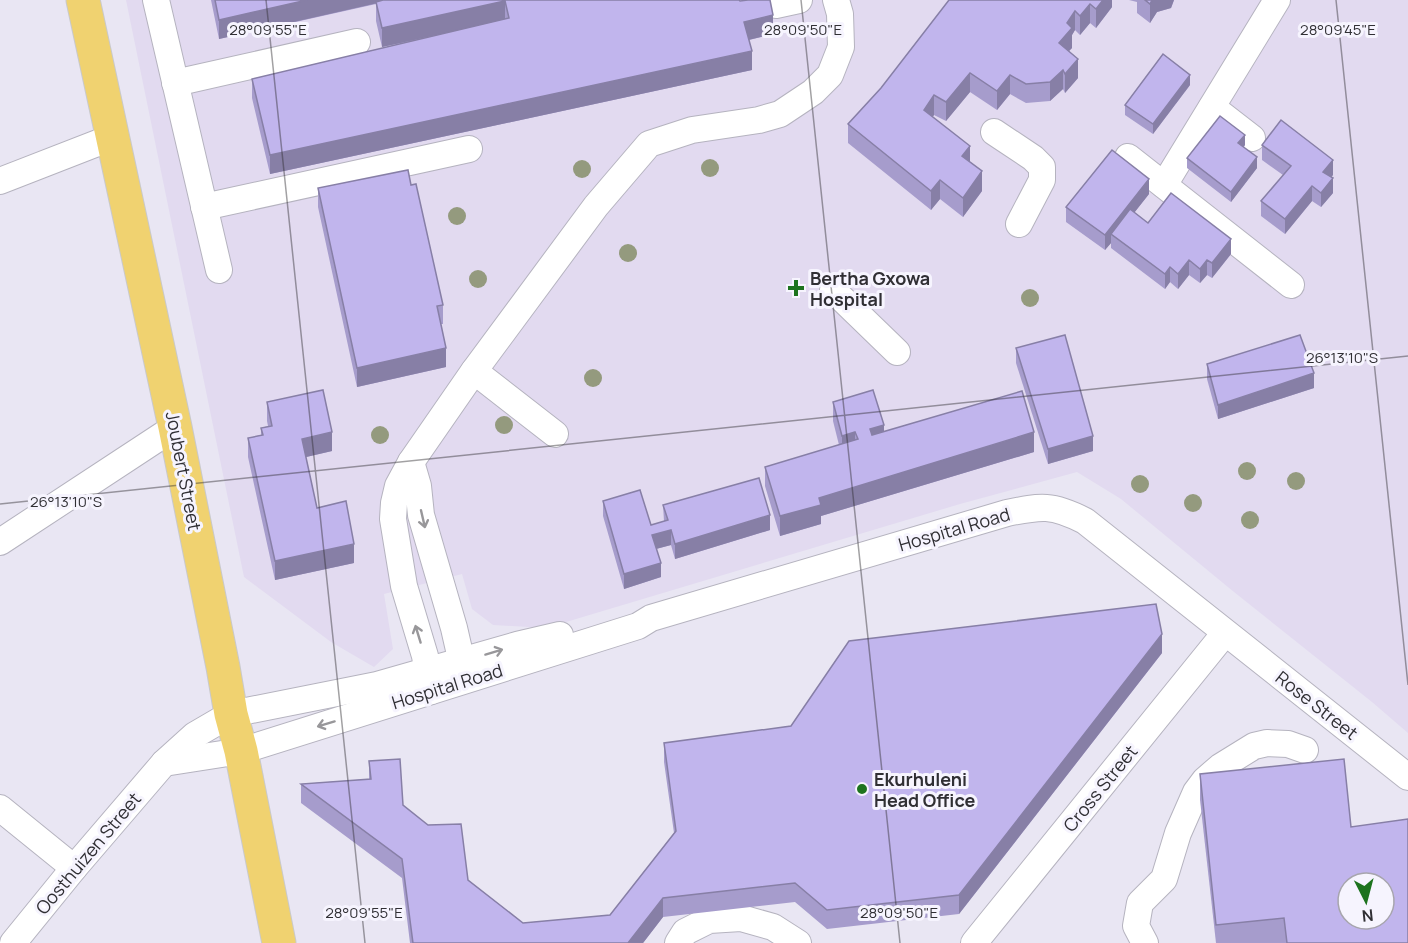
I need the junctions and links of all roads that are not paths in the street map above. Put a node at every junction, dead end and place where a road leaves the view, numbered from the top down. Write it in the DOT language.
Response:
graph roads {
  1 [pos="83,0"];
  2 [pos="156,0"];
  3 [pos="762,0"];
  4 [pos="798,0"];
  5 [pos="836,0"];
  6 [pos="1277,0"];
  7 [pos="357,42"];
  8 [pos="175,83"];
  9 [pos="1212,106"];
  10 [pos="994,132"];
  11 [pos="113,137"];
  12 [pos="1252,138"];
  13 [pos="468,149"];
  14 [pos="1128,157"];
  15 [pos="0,181"];
  16 [pos="1164,186"];
  17 [pos="204,207"];
  18 [pos="1019,224"];
  19 [pos="219,270"];
  20 [pos="1291,285"];
  21 [pos="833,290"];
  22 [pos="897,352"];
  23 [pos="474,371"];
  24 [pos="175,427"];
  25 [pos="555,434"];
  26 [pos="411,462"];
  27 [pos="0,542"];
  28 [pos="1225,633"];
  29 [pos="464,671"];
  30 [pos="430,681"];
  31 [pos="231,714"];
  32 [pos="1305,750"];
  33 [pos="241,751"];
  34 [pos="164,763"];
  35 [pos="1408,777"];
  36 [pos="0,808"];
  37 [pos="75,868"];
  38 [pos="13,943"];
  39 [pos="279,943"];
  40 [pos="678,943"];
  41 [pos="798,943"];
  42 [pos="974,943"];
  43 [pos="1144,943"];
  1 -- 11 [label="main road, Joubert Street"];
  2 -- 8 [label="street"];
  3 -- 4 [label="street"];
  5 -- 23 [label="street"];
  6 -- 9 [label="street"];
  7 -- 8 [label="street"];
  8 -- 17 [label="street"];
  9 -- 12 [label="street"];
  9 -- 16 [label="street"];
  10 -- 18 [label="street"];
  11 -- 15 [label="street"];
  11 -- 24 [label="main road, Joubert Street"];
  13 -- 17 [label="street"];
  14 -- 16 [label="street"];
  16 -- 20 [label="street"];
  17 -- 19 [label="street"];
  21 -- 22 [label="street"];
  23 -- 25 [label="street"];
  23 -- 26 [label="street"];
  24 -- 27 [label="street"];
  24 -- 31 [label="main road, Joubert Street"];
  26 -- 29 [label="street, one-way"];
  30 -- 26 [label="street, one-way"];
  28 -- 29 [label="street, Hospital Road"];
  28 -- 35 [label="street, Rose Street"];
  28 -- 42 [label="street, Cross Street"];
  29 -- 30 [label="street, Hospital Road"];
  30 -- 31 [label="street, Hospital Road"];
  30 -- 33 [label="street, Hospital Road, one-way"];
  31 -- 33 [label="main road, Joubert Street"];
  31 -- 34 [label="street, Oosthuizen Street"];
  32 -- 43 [label="street"];
  33 -- 34 [label="street"];
  33 -- 39 [label="main road, Joubert Street"];
  34 -- 37 [label="street, Oosthuizen Street"];
  36 -- 37 [label="street"];
  37 -- 38 [label="street, Oosthuizen Street"];
  40 -- 41 [label="street"];
}
